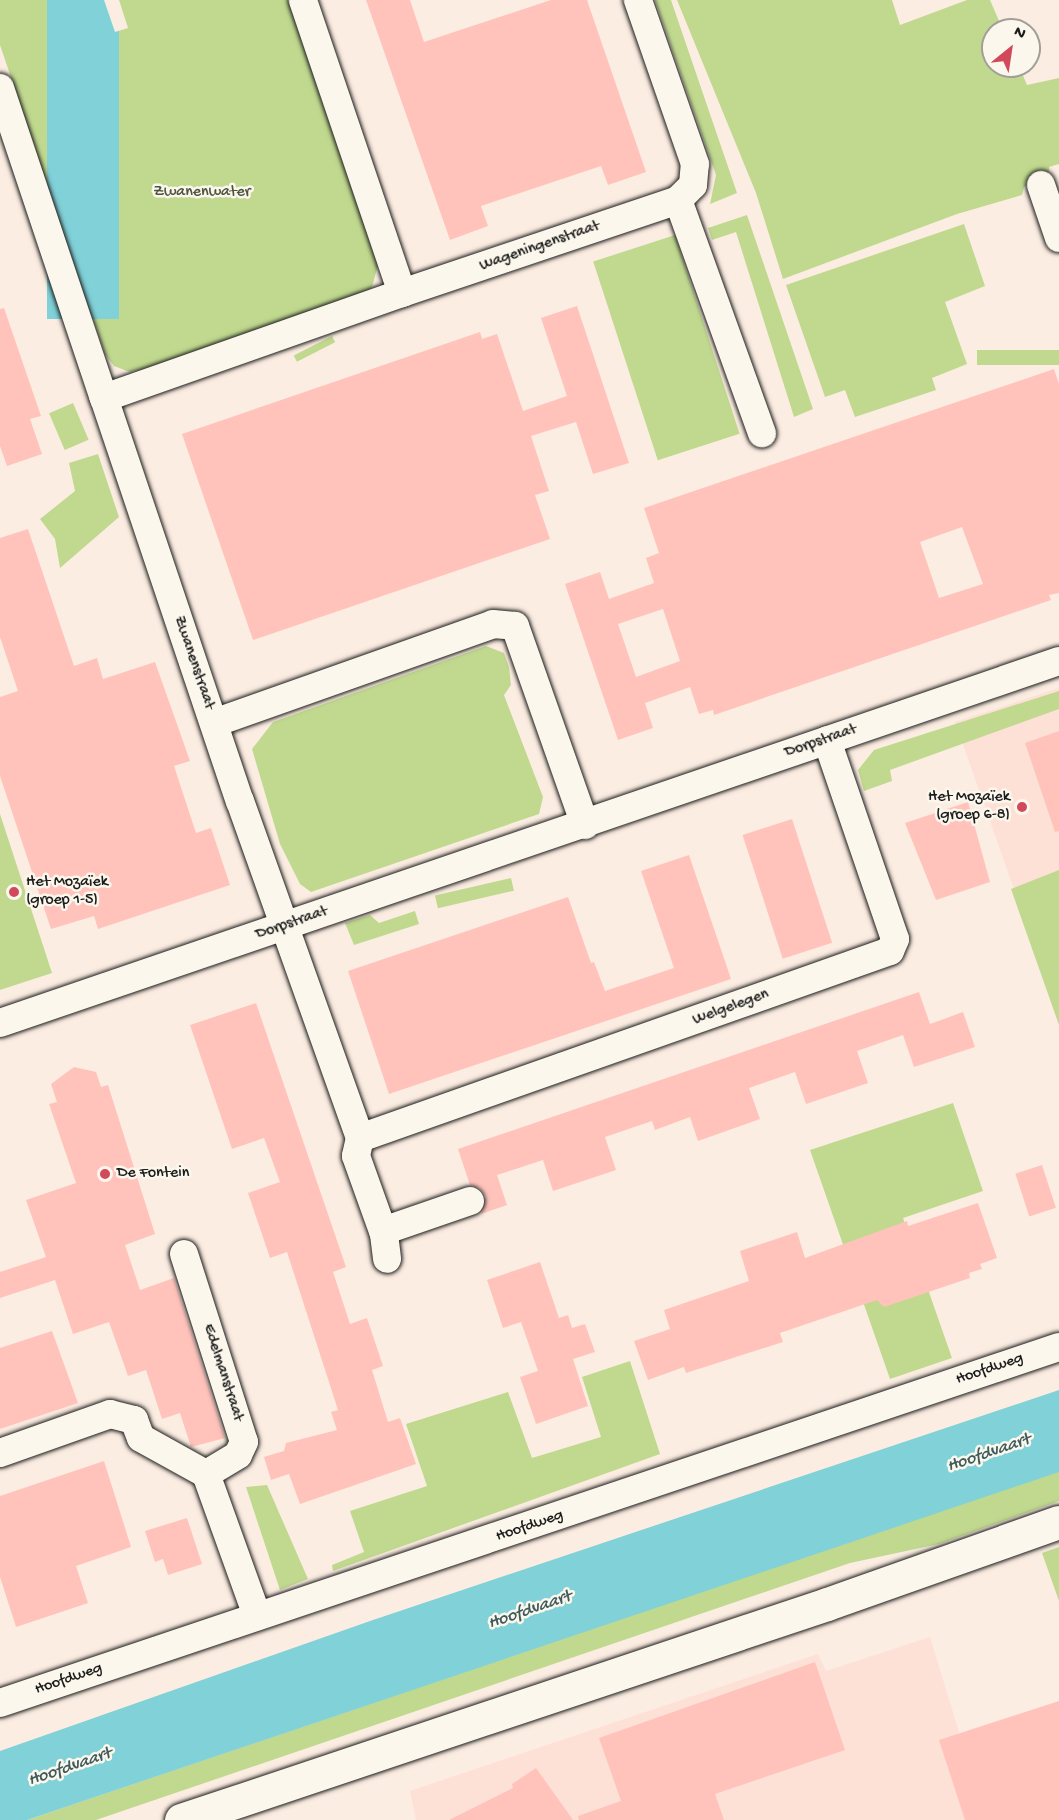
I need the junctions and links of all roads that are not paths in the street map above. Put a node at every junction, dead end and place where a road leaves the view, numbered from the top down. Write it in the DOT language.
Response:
graph roads {
  1 [pos="303,0"];
  2 [pos="638,0"];
  3 [pos="0,88"];
  4 [pos="1041,185"];
  5 [pos="678,200"];
  6 [pos="1059,238"];
  7 [pos="402,293"];
  8 [pos="104,398"];
  9 [pos="762,433"];
  10 [pos="1059,661"];
  11 [pos="214,723"];
  12 [pos="827,740"];
  13 [pos="585,825"];
  14 [pos="285,927"];
  15 [pos="0,1023"];
  16 [pos="360,1138"];
  17 [pos="470,1202"];
  18 [pos="383,1231"];
  19 [pos="184,1254"];
  20 [pos="387,1259"];
  21 [pos="1059,1347"];
  22 [pos="0,1453"];
  23 [pos="206,1474"];
  24 [pos="1059,1522"];
  25 [pos="256,1616"];
  26 [pos="0,1703"];
  27 [pos="181,1820"];
  1 -- 7 [label="street"];
  2 -- 5 [label="street"];
  3 -- 8 [label="street"];
  4 -- 6 [label="street"];
  5 -- 7 [label="street, Wageningenstraat"];
  5 -- 9 [label="street"];
  7 -- 8 [label="street"];
  8 -- 11 [label="street, Zwanenstraat"];
  10 -- 12 [label="street, Dorpstraat"];
  11 -- 13 [label="street"];
  11 -- 14 [label="street, Zwanenstraat"];
  12 -- 13 [label="street, Dorpstraat"];
  12 -- 16 [label="street, Welgelegen"];
  13 -- 14 [label="street, Dorpstraat"];
  14 -- 15 [label="street, Dorpstraat"];
  14 -- 16 [label="street"];
  16 -- 18 [label="street"];
  17 -- 18 [label="street"];
  18 -- 20 [label="street"];
  19 -- 23 [label="street, Edelmanstraat"];
  21 -- 25 [label="street, Hoofdweg"];
  22 -- 23 [label="street"];
  23 -- 25 [label="street"];
  24 -- 27 [label="street"];
  25 -- 26 [label="street, Hoofdweg"];
}
